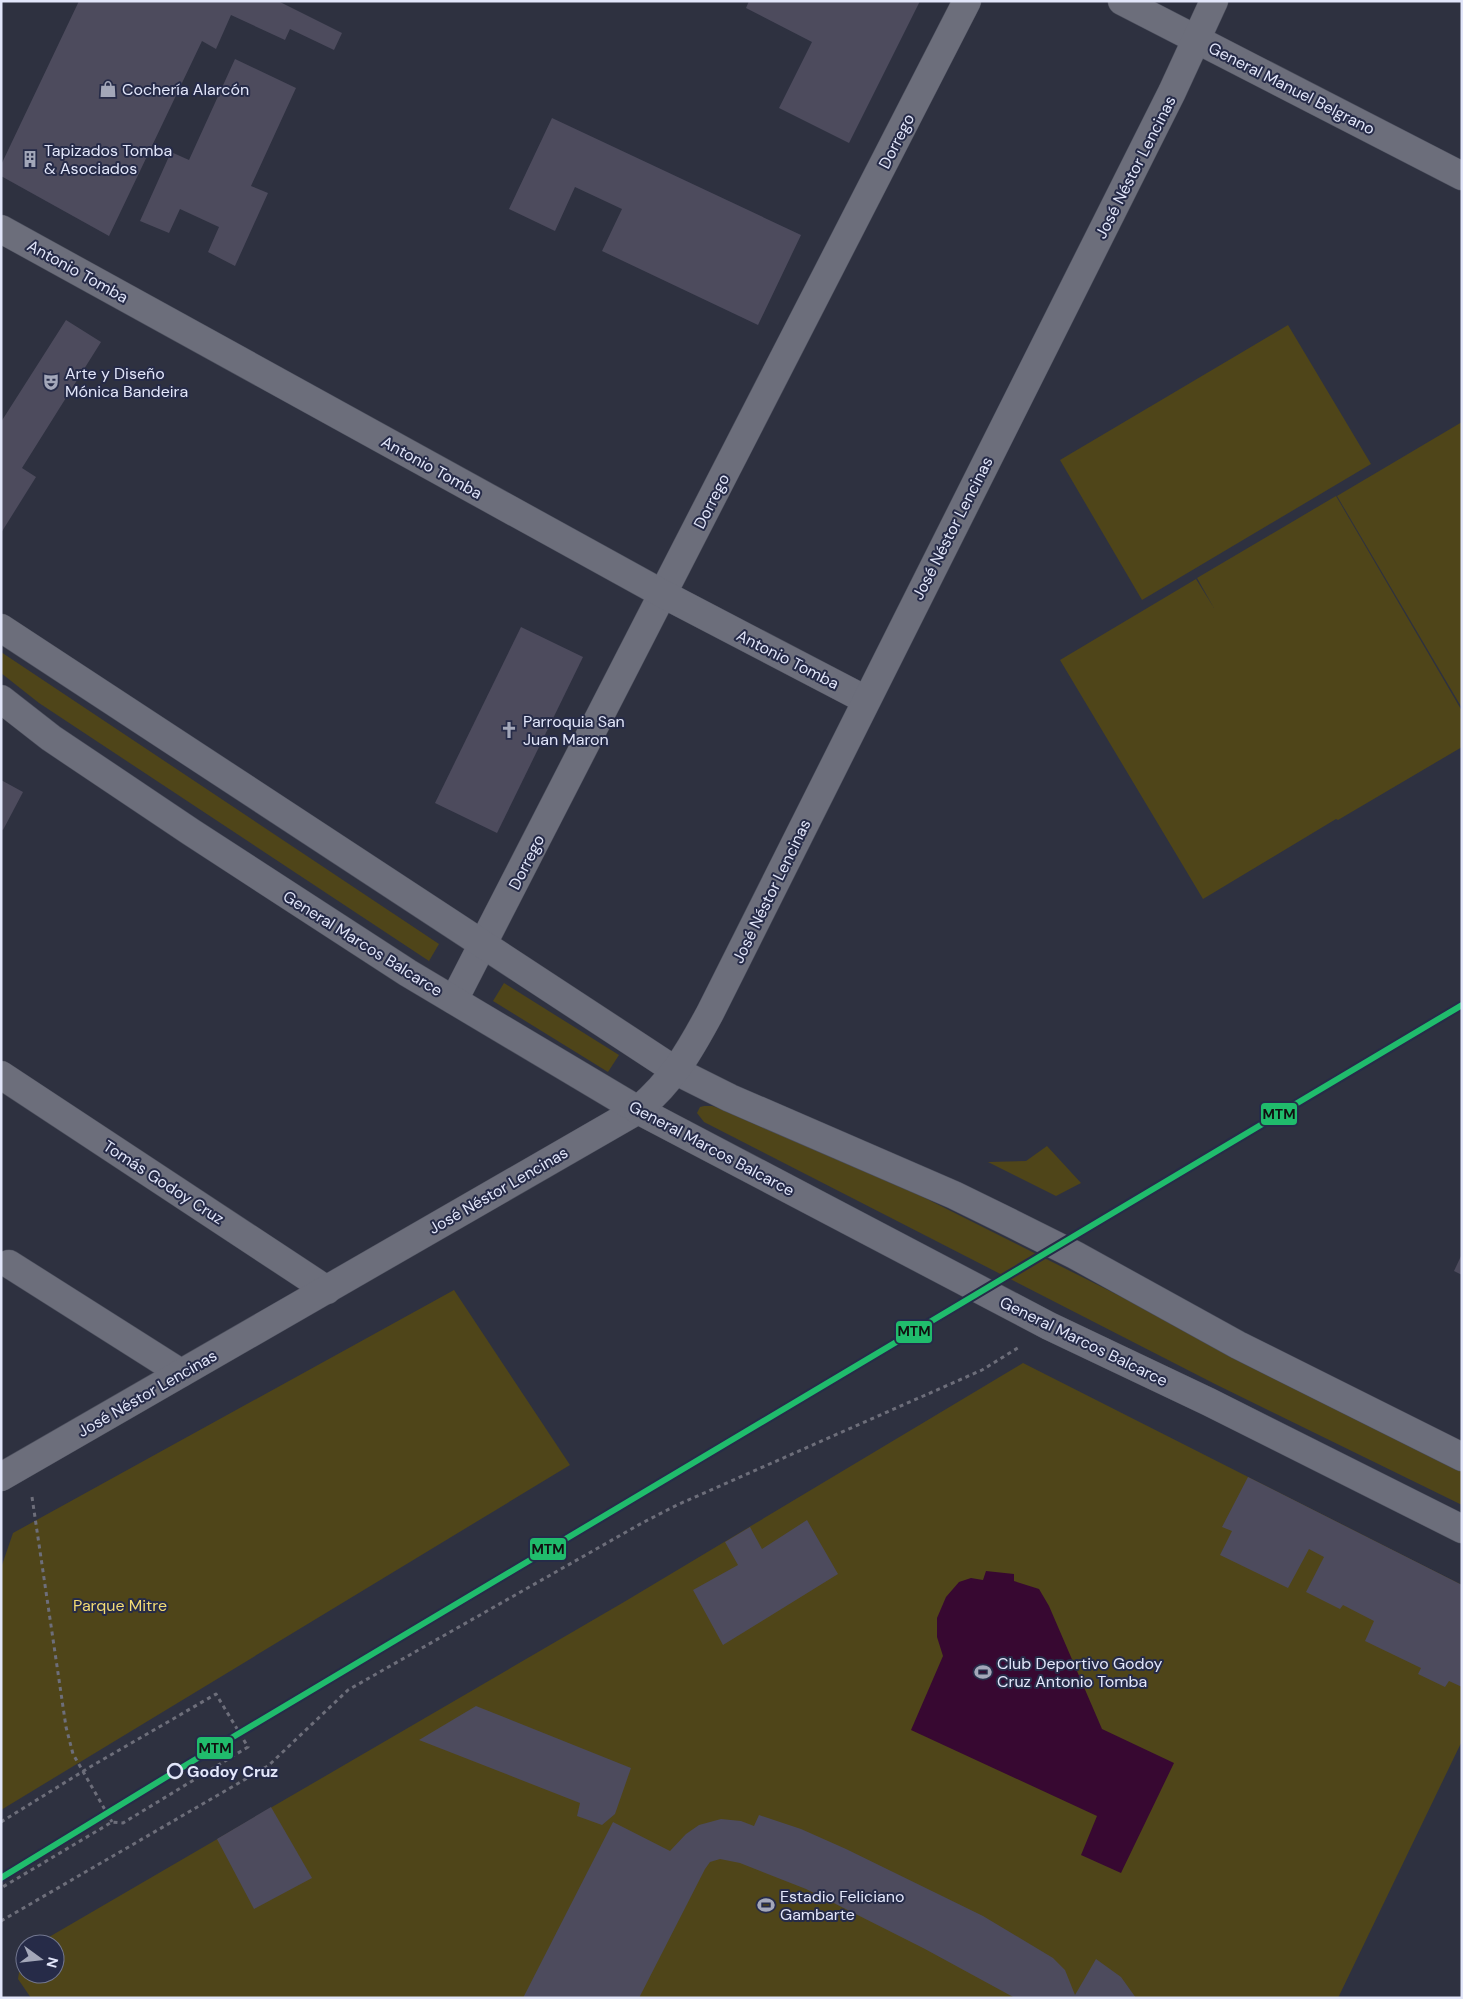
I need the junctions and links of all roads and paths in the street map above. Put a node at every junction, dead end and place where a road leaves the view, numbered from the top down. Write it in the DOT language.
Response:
graph roads {
  1 [pos="967,1"];
  2 [pos="1122,1"];
  3 [pos="1214,1"];
  4 [pos="1196,38"];
  5 [pos="1462,176"];
  6 [pos="1,229"];
  7 [pos="664,594"];
  8 [pos="1,628"];
  9 [pos="1,699"];
  10 [pos="866,700"];
  11 [pos="484,945"];
  12 [pos="454,1000"];
  13 [pos="676,1071"];
  14 [pos="1,1075"];
  15 [pos="638,1110"];
  16 [pos="9,1264"];
  17 [pos="327,1290"];
  18 [pos="1050,1326"];
  19 [pos="181,1373"];
  20 [pos="1462,1456"];
  21 [pos="27,1462"];
  22 [pos="1,1477"];
  23 [pos="1462,1529"];
  24 [pos="83,1771"];
  25 [pos="1,1822"];
  26 [pos="112,1822"];
  27 [pos="1,1888"];
  28 [pos="1,1922"];
  1 -- 7 [label="street, Dorrego"];
  2 -- 4 [label="street, General Manuel Belgrano"];
  3 -- 4 [label="street, José Néstor Lencinas"];
  4 -- 5 [label="street, General Manuel Belgrano"];
  4 -- 10 [label="street, José Néstor Lencinas"];
  6 -- 7 [label="street, Antonio Tomba"];
  7 -- 10 [label="street, Antonio Tomba"];
  7 -- 11 [label="street, Dorrego"];
  8 -- 11 [label="street"];
  9 -- 12 [label="street, General Marcos Balcarce"];
  10 -- 13 [label="street, José Néstor Lencinas"];
  11 -- 12 [label="street, Dorrego"];
  11 -- 13 [label="street"];
  12 -- 15 [label="street, General Marcos Balcarce"];
  13 -- 15 [label="street, José Néstor Lencinas"];
  13 -- 20 [label="street"];
  14 -- 17 [label="street, Tomás Godoy Cruz"];
  15 -- 17 [label="street, José Néstor Lencinas"];
  15 -- 18 [label="street, General Marcos Balcarce"];
  16 -- 19 [label="street"];
  17 -- 19 [label="street, José Néstor Lencinas"];
  18 -- 23 [label="street, General Marcos Balcarce"];
  18 -- 28 [label="path"];
  19 -- 21 [label="street, José Néstor Lencinas"];
  21 -- 22 [label="street, José Néstor Lencinas"];
  21 -- 24 [label="path"];
  24 -- 25 [label="path"];
  24 -- 26 [label="path"];
  24 -- 26 [label="path"];
  26 -- 27 [label="path"];
}
